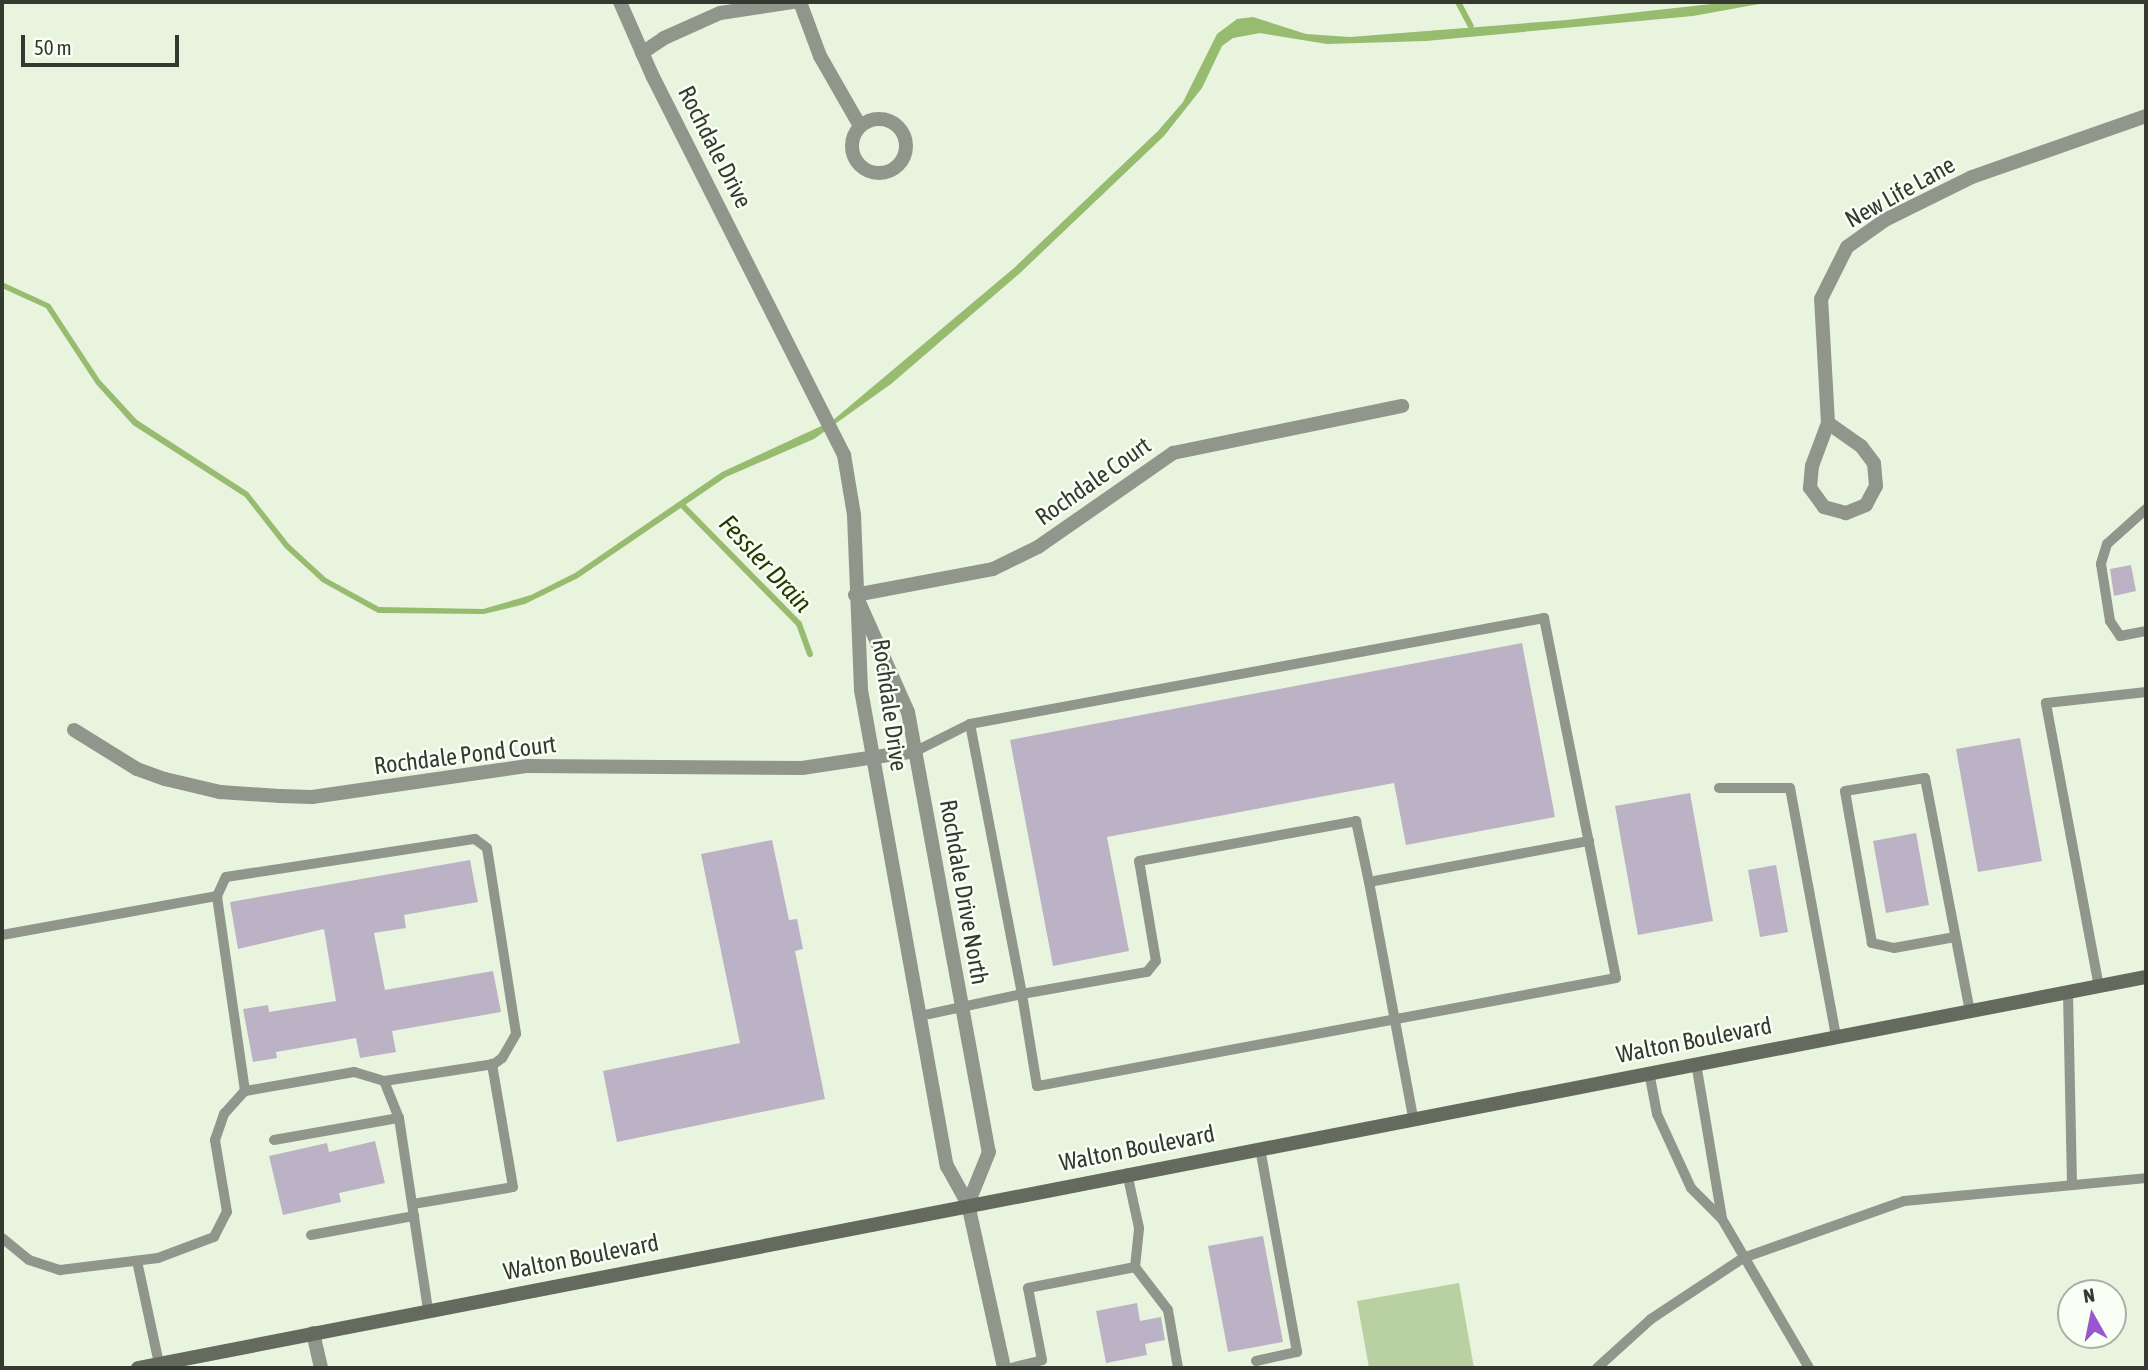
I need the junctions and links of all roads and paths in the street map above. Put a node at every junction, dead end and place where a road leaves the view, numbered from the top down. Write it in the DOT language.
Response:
graph roads {
  1 [pos="620,2"];
  2 [pos="794,2"];
  3 [pos="800,2"];
  4 [pos="642,53"];
  5 [pos="2146,116"];
  6 [pos="859,124"];
  7 [pos="1402,406"];
  8 [pos="1828,423"];
  9 [pos="2146,509"];
  10 [pos="855,595"];
  11 [pos="2146,631"];
  12 [pos="2146,692"];
  13 [pos="970,724"];
  14 [pos="74,730"];
  15 [pos="916,751"];
  16 [pos="873,758"];
  17 [pos="1719,788"];
  18 [pos="1589,841"];
  19 [pos="1369,882"];
  20 [pos="217,897"];
  21 [pos="2,935"];
  22 [pos="1955,937"];
  23 [pos="2146,977"];
  24 [pos="2099,987"];
  25 [pos="1022,993"];
  26 [pos="2068,993"];
  27 [pos="961,1004"];
  28 [pos="1970,1012"];
  29 [pos="920,1016"];
  30 [pos="1395,1021"];
  31 [pos="1836,1037"];
  32 [pos="1696,1063"];
  33 [pos="492,1064"];
  34 [pos="1649,1072"];
  35 [pos="384,1081"];
  36 [pos="246,1091"];
  37 [pos="399,1118"];
  38 [pos="1413,1118"];
  39 [pos="274,1140"];
  40 [pos="1260,1147"];
  41 [pos="1127,1173"];
  42 [pos="2146,1178"];
  43 [pos="2072,1185"];
  44 [pos="968,1204"];
  45 [pos="413,1210"];
  46 [pos="1722,1219"];
  47 [pos="311,1235"];
  48 [pos="2,1238"];
  49 [pos="1743,1258"];
  50 [pos="137,1261"];
  51 [pos="1135,1267"];
  52 [pos="428,1310"];
  53 [pos="313,1333"];
  54 [pos="1256,1360"];
  55 [pos="159,1364"];
  56 [pos="1044,1364"];
  57 [pos="138,1368"];
  58 [pos="321,1368"];
  59 [pos="1004,1368"];
  60 [pos="1011,1368"];
  61 [pos="1178,1368"];
  62 [pos="1597,1368"];
  63 [pos="1809,1368"];
  1 -- 4 [label="street, Rochdale Drive"];
  2 -- 4 [label="street"];
  3 -- 6 [label="street"];
  4 -- 10 [label="street, Rochdale Drive"];
  5 -- 8 [label="street, New Life Lane"];
  6 -- 6 [label="street"];
  7 -- 10 [label="street, Rochdale Court"];
  8 -- 8 [label="street, New Life Lane"];
  9 -- 11 [label="lane"];
  10 -- 15 [label="street, Rochdale Drive North"];
  10 -- 16 [label="street, Rochdale Drive"];
  12 -- 24 [label="lane"];
  13 -- 15 [label="lane"];
  13 -- 18 [label="lane"];
  13 -- 25 [label="lane"];
  14 -- 16 [label="street, Rochdale Pond Court"];
  15 -- 16 [label="street, Rochdale Pond Court"];
  15 -- 27 [label="street, Rochdale Drive North"];
  16 -- 29 [label="street, Rochdale Drive"];
  17 -- 31 [label="lane"];
  18 -- 19 [label="lane"];
  18 -- 30 [label="lane"];
  19 -- 25 [label="lane"];
  19 -- 30 [label="lane"];
  20 -- 21 [label="lane"];
  20 -- 33 [label="lane"];
  20 -- 36 [label="lane"];
  22 -- 22 [label="lane"];
  22 -- 28 [label="lane"];
  23 -- 24 [label="main road, Walton Boulevard"];
  24 -- 26 [label="main road, Walton Boulevard"];
  25 -- 27 [label="lane"];
  25 -- 30 [label="lane"];
  26 -- 28 [label="main road, Walton Boulevard"];
  26 -- 43 [label="lane"];
  27 -- 29 [label="lane"];
  27 -- 44 [label="street, Rochdale Drive North"];
  28 -- 31 [label="main road, Walton Boulevard"];
  29 -- 44 [label="street, Rochdale Drive"];
  30 -- 38 [label="lane"];
  31 -- 32 [label="main road, Walton Boulevard"];
  32 -- 34 [label="main road, Walton Boulevard"];
  32 -- 46 [label="lane"];
  33 -- 35 [label="lane"];
  33 -- 45 [label="lane"];
  34 -- 38 [label="main road, Walton Boulevard"];
  34 -- 46 [label="lane"];
  35 -- 36 [label="lane"];
  35 -- 37 [label="lane"];
  36 -- 50 [label="lane"];
  37 -- 39 [label="lane"];
  37 -- 45 [label="lane"];
  38 -- 40 [label="main road, Walton Boulevard"];
  40 -- 41 [label="main road, Walton Boulevard"];
  40 -- 54 [label="lane"];
  41 -- 44 [label="main road, Walton Boulevard"];
  41 -- 51 [label="lane"];
  42 -- 43 [label="lane"];
  43 -- 49 [label="lane"];
  44 -- 52 [label="main road, Walton Boulevard"];
  44 -- 59 [label="street, Rochdale Drive"];
  45 -- 47 [label="lane"];
  45 -- 52 [label="lane"];
  46 -- 49 [label="lane"];
  48 -- 50 [label="lane"];
  49 -- 62 [label="lane"];
  49 -- 63 [label="lane"];
  50 -- 55 [label="lane"];
  51 -- 56 [label="lane"];
  51 -- 61 [label="lane"];
  52 -- 53 [label="main road, Walton Boulevard"];
  53 -- 55 [label="main road, Walton Boulevard"];
  53 -- 58 [label="street"];
  55 -- 57 [label="main road, Walton Boulevard"];
  56 -- 60 [label="lane"];
}
